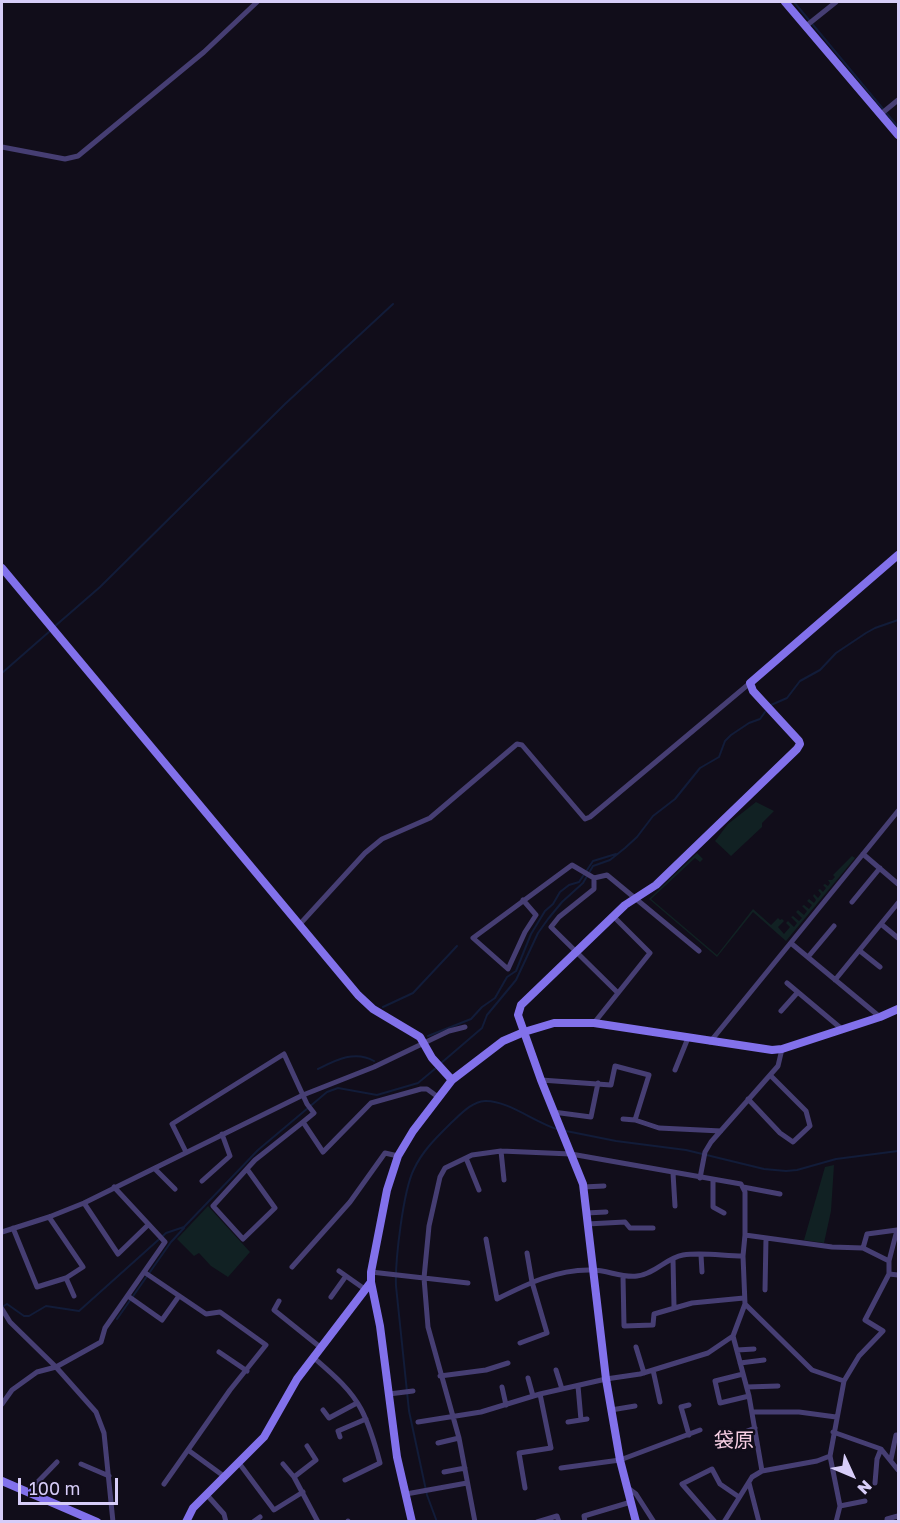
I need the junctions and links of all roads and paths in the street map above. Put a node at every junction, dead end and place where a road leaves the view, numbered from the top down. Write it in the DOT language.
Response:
graph roads {
  1 [pos="256,2"];
  2 [pos="786,2"];
  3 [pos="836,2"];
  4 [pos="810,24"];
  5 [pos="898,100"];
  6 [pos="884,112"];
  7 [pos="898,135"];
  8 [pos="2,147"];
  9 [pos="898,555"];
  10 [pos="2,568"];
  11 [pos="750,683"];
  12 [pos="898,811"];
  13 [pos="863,854"];
  14 [pos="880,868"];
  15 [pos="593,878"];
  16 [pos="898,884"];
  17 [pos="635,898"];
  18 [pos="523,900"];
  19 [pos="852,902"];
  20 [pos="898,903"];
  21 [pos="613,916"];
  22 [pos="300,924"];
  23 [pos="881,924"];
  24 [pos="834,926"];
  25 [pos="898,938"];
  26 [pos="792,944"];
  27 [pos="699,951"];
  28 [pos="860,951"];
  29 [pos="576,952"];
  30 [pos="808,957"];
  31 [pos="880,968"];
  32 [pos="835,980"];
  33 [pos="787,983"];
  34 [pos="798,992"];
  35 [pos="618,993"];
  36 [pos="898,1009"];
  37 [pos="781,1011"];
  38 [pos="880,1017"];
  39 [pos="594,1023"];
  40 [pos="465,1027"];
  41 [pos="843,1029"];
  42 [pos="524,1032"];
  43 [pos="688,1038"];
  44 [pos="710,1042"];
  45 [pos="424,1043"];
  46 [pos="782,1049"];
  47 [pos="675,1070"];
  48 [pos="770,1075"];
  49 [pos="452,1080"];
  50 [pos="541,1080"];
  51 [pos="598,1083"];
  52 [pos="303,1095"];
  53 [pos="438,1096"];
  54 [pos="748,1099"];
  55 [pos="553,1112"];
  56 [pos="623,1119"];
  57 [pos="635,1120"];
  58 [pos="303,1122"];
  59 [pos="721,1131"];
  60 [pos="222,1134"];
  61 [pos="501,1151"];
  62 [pos="186,1152"];
  63 [pos="571,1154"];
  64 [pos="398,1156"];
  65 [pos="466,1158"];
  66 [pos="155,1168"];
  67 [pos="247,1169"];
  68 [pos="673,1173"];
  69 [pos="700,1178"];
  70 [pos="504,1180"];
  71 [pos="713,1180"];
  72 [pos="202,1181"];
  73 [pos="604,1186"];
  74 [pos="114,1187"];
  75 [pos="583,1187"];
  76 [pos="743,1187"];
  77 [pos="175,1189"];
  78 [pos="479,1190"];
  79 [pos="780,1194"];
  80 [pos="84,1203"];
  81 [pos="675,1206"];
  82 [pos="606,1212"];
  83 [pos="586,1213"];
  84 [pos="724,1214"];
  85 [pos="50,1217"];
  86 [pos="587,1224"];
  87 [pos="148,1225"];
  88 [pos="13,1228"];
  89 [pos="653,1228"];
  90 [pos="898,1230"];
  91 [pos="2,1232"];
  92 [pos="745,1235"];
  93 [pos="766,1238"];
  94 [pos="486,1239"];
  95 [pos="863,1248"];
  96 [pos="527,1253"];
  97 [pos="701,1255"];
  98 [pos="743,1256"];
  99 [pos="673,1259"];
  100 [pos="889,1261"];
  101 [pos="292,1267"];
  102 [pos="593,1270"];
  103 [pos="339,1271"];
  104 [pos="371,1272"];
  105 [pos="702,1272"];
  106 [pos="147,1274"];
  107 [pos="889,1274"];
  108 [pos="898,1275"];
  109 [pos="346,1276"];
  110 [pos="623,1276"];
  111 [pos="66,1278"];
  112 [pos="424,1278"];
  113 [pos="371,1282"];
  114 [pos="532,1282"];
  115 [pos="468,1283"];
  116 [pos="366,1290"];
  117 [pos="765,1290"];
  118 [pos="74,1296"];
  119 [pos="179,1296"];
  120 [pos="331,1296"];
  121 [pos="130,1298"];
  122 [pos="279,1301"];
  123 [pos="744,1301"];
  124 [pos="674,1306"];
  125 [pos="2,1308"];
  126 [pos="733,1336"];
  127 [pos="520,1343"];
  128 [pos="320,1347"];
  129 [pos="636,1347"];
  130 [pos="754,1348"];
  131 [pos="737,1350"];
  132 [pos="219,1352"];
  133 [pos="313,1356"];
  134 [pos="764,1360"];
  135 [pos="508,1363"];
  136 [pos="740,1363"];
  137 [pos="56,1367"];
  138 [pos="556,1370"];
  139 [pos="653,1370"];
  140 [pos="247,1371"];
  141 [pos="644,1373"];
  142 [pos="743,1374"];
  143 [pos="440,1376"];
  144 [pos="528,1378"];
  145 [pos="606,1379"];
  146 [pos="843,1381"];
  147 [pos="578,1386"];
  148 [pos="778,1386"];
  149 [pos="502,1387"];
  150 [pos="747,1387"];
  151 [pos="562,1389"];
  152 [pos="413,1391"];
  153 [pos="389,1394"];
  154 [pos="540,1394"];
  155 [pos="4,1396"];
  156 [pos="533,1396"];
  157 [pos="749,1396"];
  158 [pos="660,1402"];
  159 [pos="357,1403"];
  160 [pos="2,1404"];
  161 [pos="506,1405"];
  162 [pos="690,1405"];
  163 [pos="635,1406"];
  164 [pos="323,1410"];
  165 [pos="611,1410"];
  166 [pos="753,1412"];
  167 [pos="836,1417"];
  168 [pos="453,1418"];
  169 [pos="366,1419"];
  170 [pos="418,1422"];
  171 [pos="568,1422"];
  172 [pos="755,1428"];
  173 [pos="700,1430"];
  174 [pos="833,1432"];
  175 [pos="689,1435"];
  176 [pos="898,1435"];
  177 [pos="340,1437"];
  178 [pos="459,1438"];
  179 [pos="724,1440"];
  180 [pos="438,1443"];
  181 [pos="307,1446"];
  182 [pos="881,1449"];
  183 [pos="188,1450"];
  184 [pos="830,1456"];
  185 [pos="891,1459"];
  186 [pos="620,1460"];
  187 [pos="57,1462"];
  188 [pos="239,1463"];
  189 [pos="81,1464"];
  190 [pos="283,1464"];
  191 [pos="465,1468"];
  192 [pos="561,1468"];
  193 [pos="898,1470"];
  194 [pos="762,1471"];
  195 [pos="444,1472"];
  196 [pos="109,1476"];
  197 [pos="225,1476"];
  198 [pos="294,1477"];
  199 [pos="345,1480"];
  200 [pos="2,1481"];
  201 [pos="467,1483"];
  202 [pos="749,1483"];
  203 [pos="164,1484"];
  204 [pos="875,1484"];
  205 [pos="525,1488"];
  206 [pos="628,1488"];
  207 [pos="28,1492"];
  208 [pos="303,1492"];
  209 [pos="406,1494"];
  210 [pos="207,1495"];
  211 [pos="739,1497"];
  212 [pos="865,1501"];
  213 [pos="631,1502"];
  214 [pos="840,1506"];
  215 [pos="584,1516"];
  216 [pos="898,1516"];
  217 [pos="260,1517"];
  218 [pos="97,1521"];
  219 [pos="113,1521"];
  220 [pos="186,1521"];
  221 [pos="226,1521"];
  222 [pos="253,1521"];
  223 [pos="318,1521"];
  224 [pos="412,1521"];
  225 [pos="475,1521"];
  226 [pos="537,1521"];
  227 [pos="559,1521"];
  228 [pos="636,1521"];
  229 [pos="654,1521"];
  230 [pos="715,1521"];
  231 [pos="724,1521"];
  232 [pos="759,1521"];
  233 [pos="836,1521"];
  234 [pos="887,1521"];
  1 -- 8 [label="street"];
  2 -- 4 [label="street"];
  3 -- 4 [label="street"];
  4 -- 6 [label="street"];
  5 -- 6 [label="street"];
  6 -- 7 [label="street"];
  9 -- 11 [label="street"];
  10 -- 22 [label="street"];
  11 -- 17 [label="street"];
  11 -- 22 [label="street"];
  12 -- 13 [label="street"];
  13 -- 14 [label="street"];
  13 -- 26 [label="street"];
  14 -- 16 [label="street"];
  14 -- 19 [label="street"];
  15 -- 17 [label="street"];
  15 -- 18 [label="street"];
  15 -- 29 [label="street"];
  17 -- 21 [label="street"];
  17 -- 27 [label="street"];
  18 -- 18 [label="street"];
  20 -- 23 [label="street"];
  21 -- 29 [label="street"];
  21 -- 35 [label="street"];
  22 -- 45 [label="street"];
  23 -- 25 [label="street"];
  23 -- 28 [label="street"];
  24 -- 30 [label="street"];
  26 -- 30 [label="street"];
  26 -- 44 [label="street"];
  28 -- 31 [label="street"];
  28 -- 32 [label="street"];
  29 -- 35 [label="street"];
  29 -- 42 [label="street"];
  30 -- 32 [label="street"];
  32 -- 38 [label="street"];
  33 -- 34 [label="street"];
  34 -- 37 [label="street"];
  34 -- 41 [label="street"];
  35 -- 39 [label="street"];
  36 -- 38 [label="street"];
  38 -- 41 [label="street"];
  39 -- 42 [label="street"];
  39 -- 43 [label="street"];
  40 -- 45 [label="street"];
  41 -- 46 [label="street"];
  42 -- 49 [label="street"];
  42 -- 50 [label="street"];
  43 -- 44 [label="street"];
  43 -- 47 [label="street"];
  44 -- 46 [label="street"];
  45 -- 49 [label="street"];
  45 -- 52 [label="street"];
  46 -- 48 [label="street"];
  48 -- 54 [label="street"];
  48 -- 54 [label="street"];
  49 -- 53 [label="street"];
  50 -- 51 [label="street"];
  50 -- 55 [label="street"];
  51 -- 55 [label="street"];
  51 -- 57 [label="street"];
  52 -- 58 [label="street"];
  52 -- 60 [label="street"];
  52 -- 62 [label="street"];
  53 -- 58 [label="street"];
  53 -- 64 [label="street"];
  54 -- 59 [label="street"];
  55 -- 63 [label="street"];
  56 -- 57 [label="street"];
  57 -- 59 [label="street"];
  58 -- 67 [label="street"];
  59 -- 69 [label="street"];
  60 -- 62 [label="street"];
  60 -- 72 [label="street"];
  61 -- 63 [label="street"];
  61 -- 65 [label="street"];
  61 -- 70 [label="street"];
  62 -- 66 [label="street"];
  63 -- 68 [label="street"];
  63 -- 75 [label="street"];
  64 -- 101 [label="street"];
  64 -- 104 [label="street"];
  65 -- 78 [label="street"];
  65 -- 112 [label="street"];
  66 -- 74 [label="street"];
  66 -- 77 [label="street"];
  67 -- 67 [label="street"];
  68 -- 69 [label="street"];
  68 -- 81 [label="street"];
  69 -- 71 [label="street"];
  71 -- 76 [label="street"];
  71 -- 84 [label="street"];
  73 -- 75 [label="street"];
  74 -- 80 [label="street"];
  74 -- 87 [label="street"];
  75 -- 83 [label="street"];
  76 -- 79 [label="street"];
  76 -- 92 [label="street"];
  80 -- 85 [label="street"];
  80 -- 87 [label="street"];
  82 -- 83 [label="street"];
  83 -- 86 [label="street"];
  85 -- 88 [label="street"];
  85 -- 111 [label="street"];
  86 -- 89 [label="street"];
  86 -- 102 [label="street"];
  87 -- 106 [label="street"];
  88 -- 91 [label="street"];
  88 -- 111 [label="street"];
  90 -- 95 [label="street"];
  90 -- 100 [label="street"];
  92 -- 93 [label="street"];
  92 -- 98 [label="street"];
  93 -- 95 [label="street"];
  93 -- 117 [label="street"];
  94 -- 114 [label="street"];
  95 -- 100 [label="street"];
  96 -- 114 [label="street"];
  97 -- 98 [label="street"];
  97 -- 99 [label="street"];
  97 -- 105 [label="street"];
  98 -- 123 [label="street"];
  99 -- 110 [label="street"];
  99 -- 124 [label="street"];
  100 -- 107 [label="street"];
  102 -- 110 [label="street"];
  102 -- 114 [label="street"];
  102 -- 145 [label="street"];
  103 -- 109 [label="street"];
  104 -- 112 [label="street"];
  104 -- 113 [label="street"];
  106 -- 119 [label="street"];
  106 -- 121 [label="street"];
  107 -- 108 [label="street"];
  107 -- 146 [label="street"];
  109 -- 116 [label="street"];
  109 -- 120 [label="street"];
  110 -- 124 [label="street"];
  111 -- 118 [label="street"];
  112 -- 115 [label="street"];
  112 -- 143 [label="street"];
  113 -- 116 [label="street"];
  113 -- 153 [label="street"];
  114 -- 127 [label="street"];
  116 -- 128 [label="street"];
  119 -- 121 [label="street"];
  119 -- 140 [label="street"];
  121 -- 137 [label="street"];
  122 -- 128 [label="street"];
  123 -- 124 [label="street"];
  123 -- 126 [label="street"];
  123 -- 146 [label="street"];
  125 -- 137 [label="street"];
  126 -- 131 [label="street"];
  126 -- 139 [label="street"];
  128 -- 133 [label="street"];
  129 -- 141 [label="street"];
  130 -- 131 [label="street"];
  131 -- 136 [label="street"];
  132 -- 140 [label="street"];
  133 -- 159 [label="street"];
  133 -- 188 [label="street"];
  134 -- 136 [label="street"];
  135 -- 143 [label="street"];
  136 -- 142 [label="street"];
  137 -- 155 [label="street"];
  137 -- 196 [label="street"];
  138 -- 151 [label="street"];
  139 -- 141 [label="street"];
  139 -- 158 [label="street"];
  140 -- 183 [label="street"];
  141 -- 145 [label="street"];
  142 -- 150 [label="street"];
  142 -- 157 [label="street"];
  143 -- 168 [label="street"];
  144 -- 156 [label="street"];
  145 -- 147 [label="street"];
  145 -- 165 [label="street"];
  146 -- 167 [label="street"];
  147 -- 151 [label="street"];
  147 -- 171 [label="street"];
  148 -- 150 [label="street"];
  149 -- 161 [label="street"];
  150 -- 157 [label="street"];
  151 -- 154 [label="street"];
  152 -- 153 [label="street"];
  153 -- 209 [label="street"];
  154 -- 156 [label="street"];
  154 -- 205 [label="street"];
  155 -- 160 [label="street"];
  156 -- 161 [label="street"];
  157 -- 166 [label="street"];
  159 -- 164 [label="street"];
  159 -- 169 [label="street"];
  161 -- 168 [label="street"];
  162 -- 175 [label="street"];
  163 -- 165 [label="street"];
  165 -- 186 [label="street"];
  166 -- 167 [label="street"];
  166 -- 172 [label="street"];
  167 -- 174 [label="street"];
  168 -- 170 [label="street"];
  168 -- 178 [label="street"];
  169 -- 177 [label="street"];
  169 -- 199 [label="street"];
  172 -- 179 [label="street"];
  172 -- 194 [label="street"];
  173 -- 175 [label="street"];
  174 -- 182 [label="street"];
  174 -- 184 [label="street"];
  175 -- 186 [label="street"];
  176 -- 185 [label="street"];
  178 -- 180 [label="street"];
  178 -- 191 [label="street"];
  181 -- 198 [label="street"];
  182 -- 185 [label="street"];
  182 -- 204 [label="street"];
  183 -- 197 [label="street"];
  183 -- 203 [label="street"];
  184 -- 194 [label="street"];
  184 -- 214 [label="street"];
  185 -- 193 [label="street"];
  186 -- 192 [label="street"];
  186 -- 206 [label="street"];
  187 -- 207 [label="street"];
  188 -- 197 [label="street"];
  188 -- 208 [label="street"];
  189 -- 196 [label="street"];
  190 -- 198 [label="street"];
  191 -- 195 [label="street"];
  191 -- 201 [label="street"];
  194 -- 202 [label="street"];
  196 -- 219 [label="street"];
  197 -- 210 [label="street"];
  198 -- 208 [label="street"];
  200 -- 207 [label="street"];
  201 -- 209 [label="street"];
  201 -- 225 [label="street"];
  202 -- 211 [label="street"];
  202 -- 232 [label="street"];
  206 -- 213 [label="street"];
  206 -- 229 [label="street"];
  207 -- 218 [label="street"];
  208 -- 223 [label="street"];
  209 -- 224 [label="street"];
  210 -- 220 [label="street"];
  210 -- 221 [label="street"];
  211 -- 230 [label="street"];
  211 -- 231 [label="street"];
  212 -- 214 [label="street"];
  213 -- 215 [label="street"];
  213 -- 228 [label="street"];
  214 -- 233 [label="street"];
  216 -- 234 [label="street"];
  217 -- 222 [label="street"];
  226 -- 227 [label="street"];
}
